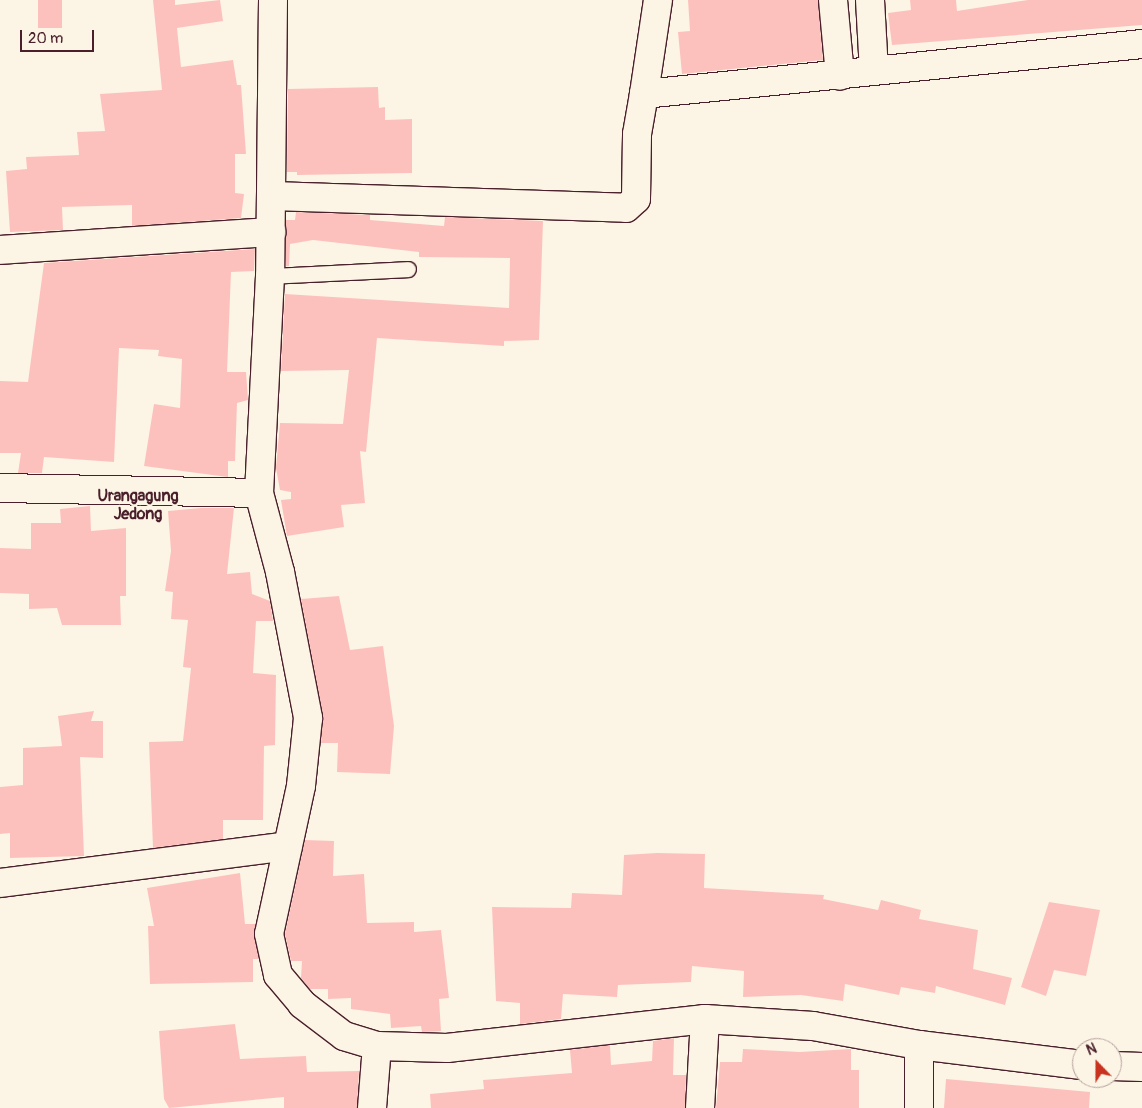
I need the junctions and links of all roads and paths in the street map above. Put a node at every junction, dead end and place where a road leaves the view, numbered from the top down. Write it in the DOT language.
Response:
graph roads {
  1 [pos="658,0"];
  2 [pos="833,0"];
  3 [pos="870,0"];
  4 [pos="273,6"];
  5 [pos="1142,44"];
  6 [pos="874,71"];
  7 [pos="840,76"];
  8 [pos="642,100"];
  9 [pos="272,196"];
  10 [pos="271,232"];
  11 [pos="0,250"];
  12 [pos="408,269"];
  13 [pos="270,276"];
  14 [pos="0,488"];
  15 [pos="259,493"];
  16 [pos="288,846"];
  17 [pos="0,883"];
  18 [pos="705,1019"];
  19 [pos="919,1045"];
  20 [pos="376,1046"];
  21 [pos="1072,1064"];
  22 [pos="1122,1066"];
  23 [pos="1142,1067"];
  24 [pos="372,1108"];
  25 [pos="700,1108"];
  26 [pos="919,1108"];
  1 -- 8 [label="street"];
  2 -- 7 [label="street"];
  3 -- 6 [label="street"];
  4 -- 9 [label="street"];
  5 -- 6 [label="street"];
  6 -- 7 [label="street"];
  7 -- 8 [label="street"];
  8 -- 9 [label="street"];
  9 -- 10 [label="street"];
  10 -- 11 [label="street"];
  10 -- 13 [label="street"];
  12 -- 13 [label="lane"];
  13 -- 15 [label="street"];
  14 -- 15 [label="street"];
  15 -- 16 [label="street"];
  16 -- 17 [label="street"];
  16 -- 20 [label="street"];
  18 -- 19 [label="street"];
  18 -- 20 [label="street"];
  18 -- 25 [label="street"];
  19 -- 21 [label="street"];
  19 -- 26 [label="street"];
  20 -- 24 [label="street"];
  22 -- 23 [label="street"];
}
